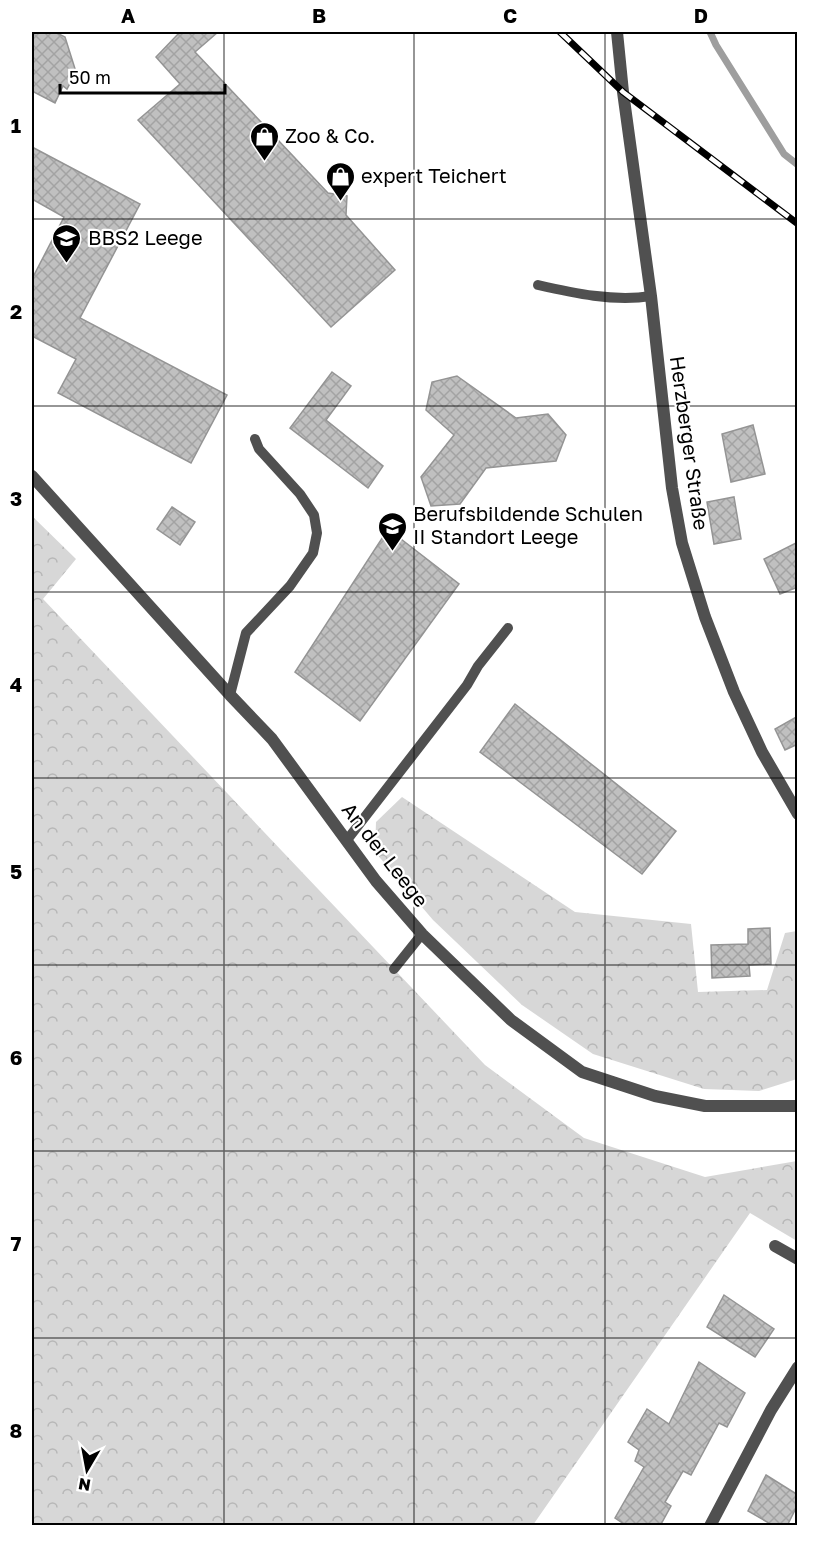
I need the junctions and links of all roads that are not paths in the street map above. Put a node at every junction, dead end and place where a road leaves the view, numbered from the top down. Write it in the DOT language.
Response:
graph roads {
  1 [pos="617,32"];
  2 [pos="538,285"];
  3 [pos="651,296"];
  4 [pos="255,439"];
  5 [pos="32,476"];
  6 [pos="508,628"];
  7 [pos="230,695"];
  8 [pos="798,814"];
  9 [pos="346,840"];
  10 [pos="422,934"];
  11 [pos="394,969"];
  12 [pos="798,1106"];
  13 [pos="776,1246"];
  14 [pos="798,1259"];
  15 [pos="798,1367"];
  16 [pos="710,1526"];
  1 -- 3 [label="street, Herzberger Straße"];
  2 -- 3 [label="lane"];
  3 -- 8 [label="street, Herzberger Straße"];
  4 -- 7 [label="lane"];
  5 -- 7 [label="street, An der Leege"];
  6 -- 9 [label="lane"];
  7 -- 9 [label="street, An der Leege"];
  9 -- 10 [label="street, An der Leege"];
  10 -- 11 [label="lane"];
  10 -- 12 [label="street, An der Leege"];
  13 -- 14 [label="street"];
  15 -- 16 [label="street"];
}
